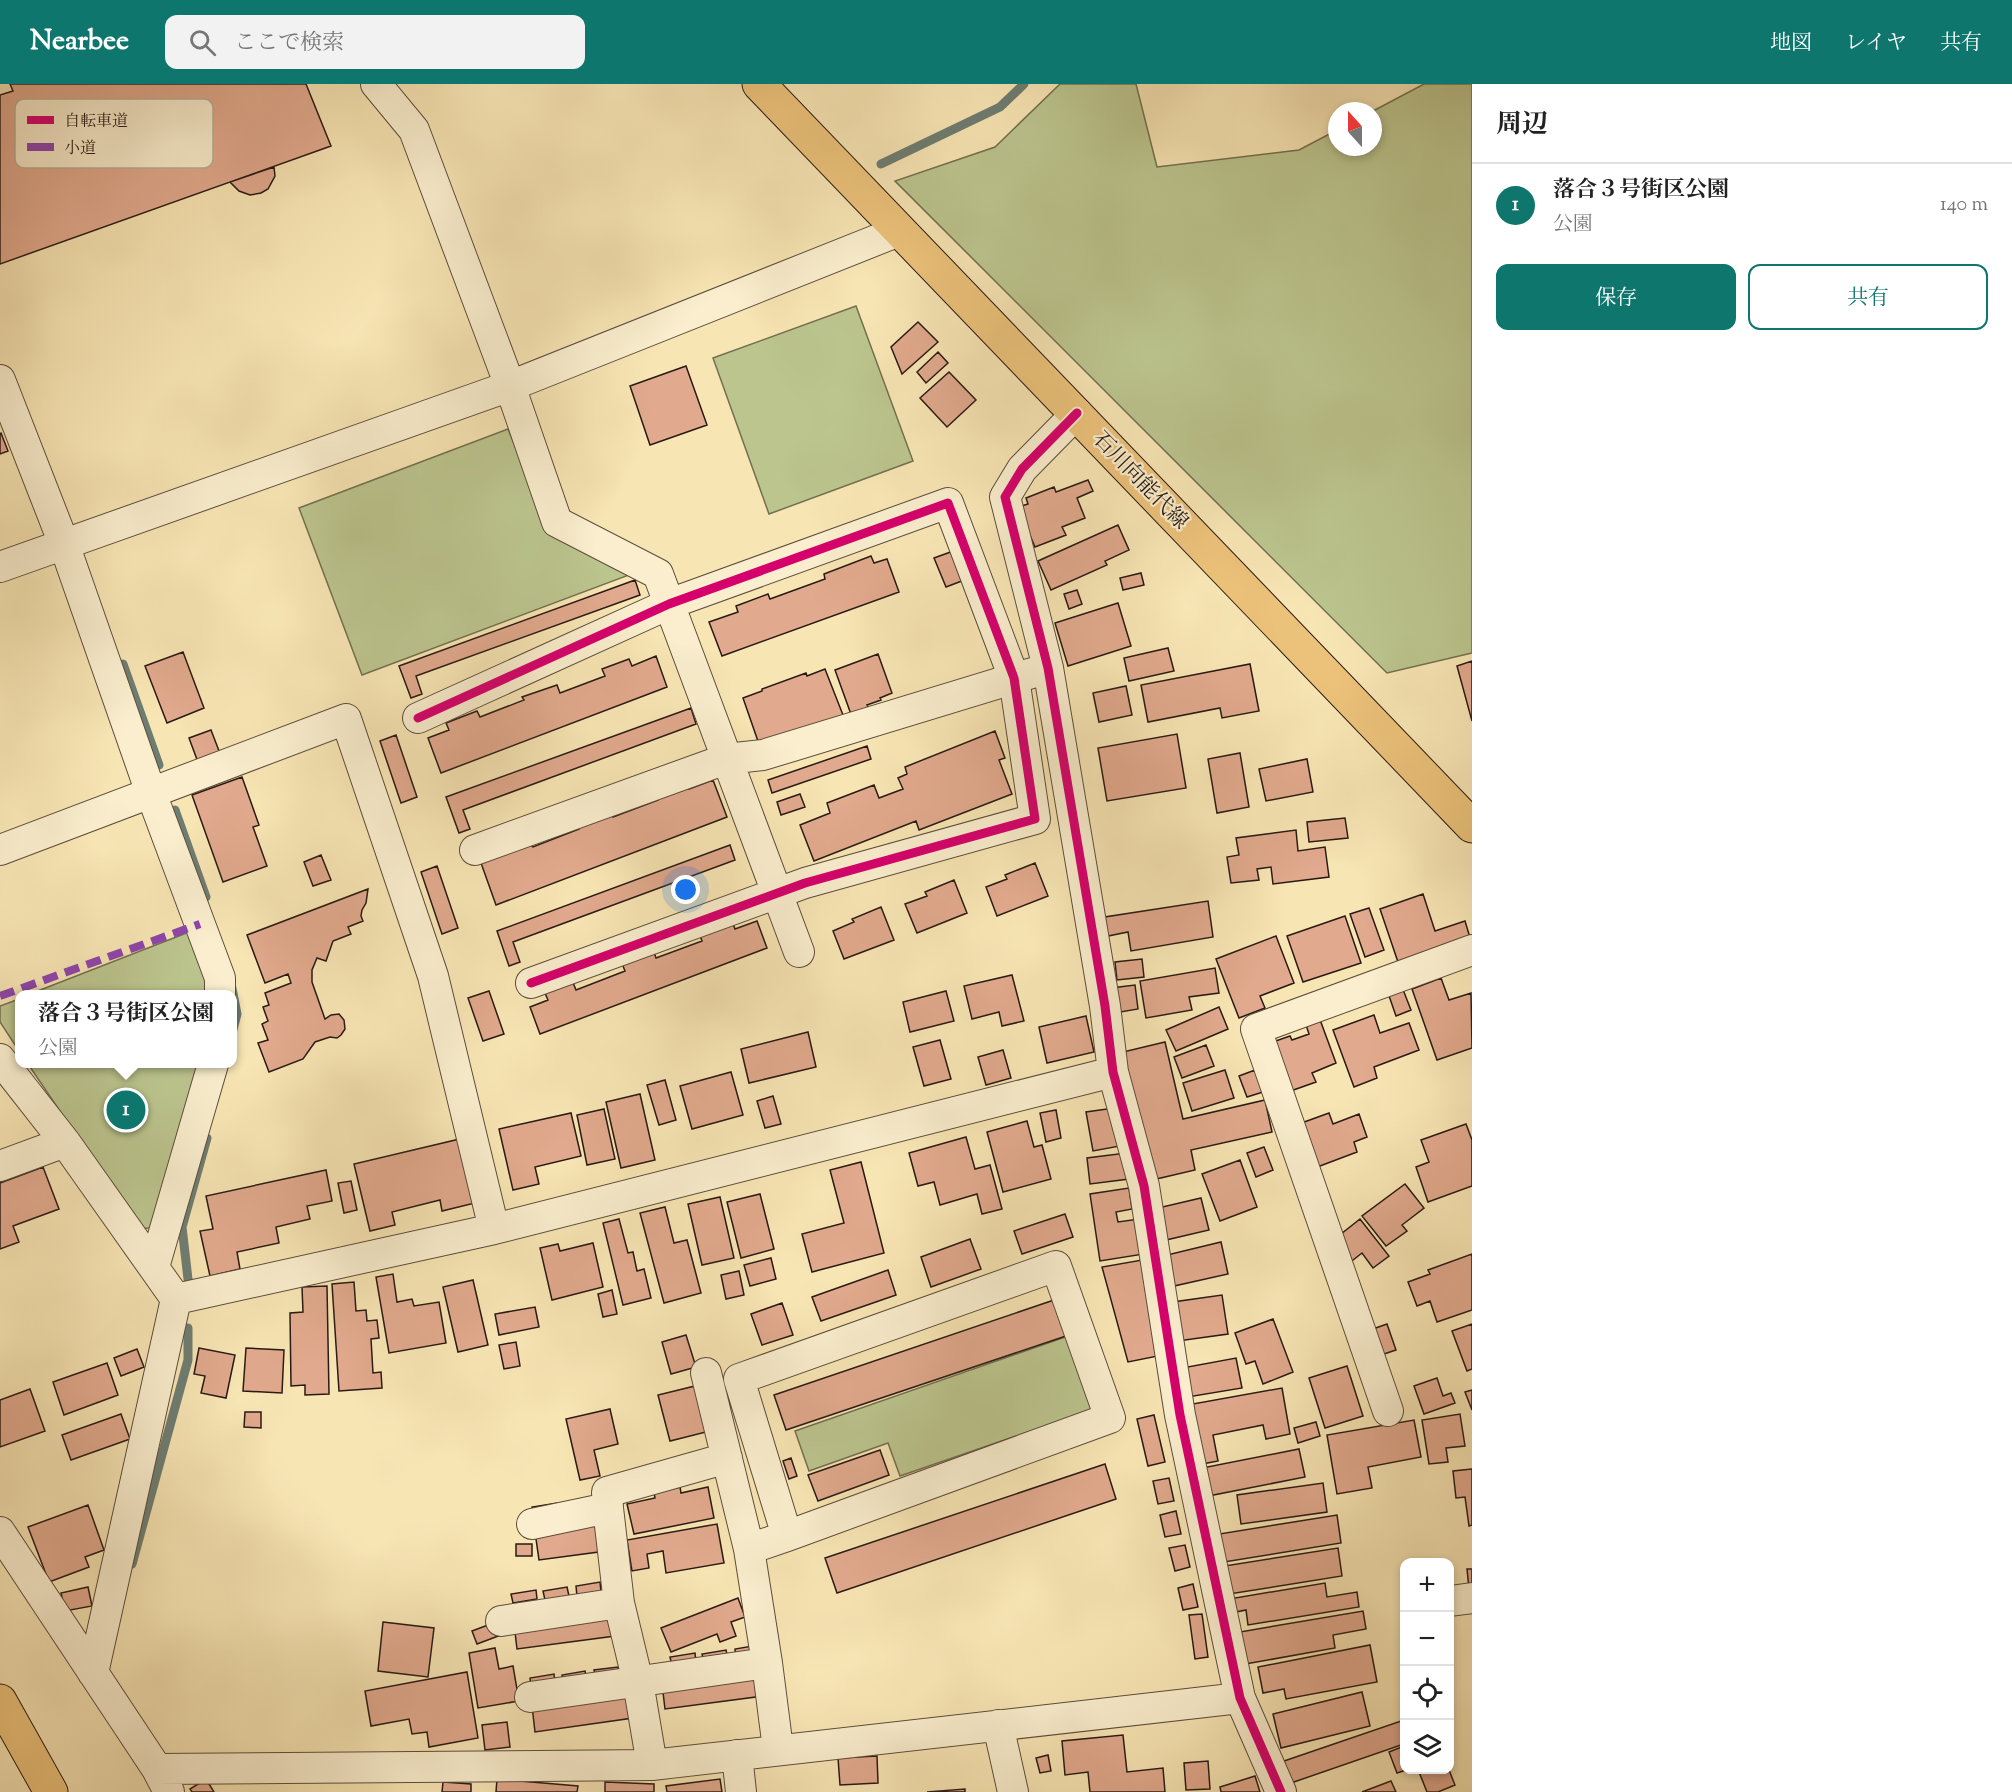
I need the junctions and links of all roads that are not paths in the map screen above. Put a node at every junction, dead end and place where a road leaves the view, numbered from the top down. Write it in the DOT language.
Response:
graph roads {
  1 [pos="376,84"];
  2 [pos="759,84"];
  3 [pos="899,231"];
  4 [pos="0,380"];
  5 [pos="510,386"];
  6 [pos="1077,413"];
  7 [pos="64,544"];
  8 [pos="0,567"];
  9 [pos="669,604"];
  10 [pos="1048,668"];
  11 [pos="1014,678"];
  12 [pos="418,718"];
  13 [pos="726,759"];
  14 [pos="151,793"];
  15 [pos="1472,826"];
  16 [pos="0,850"];
  17 [pos="475,850"];
  18 [pos="778,894"];
  19 [pos="1472,950"];
  20 [pos="800,952"];
  21 [pos="531,983"];
  22 [pos="220,990"];
  23 [pos="0,1059"];
  24 [pos="212,1068"];
  25 [pos="1113,1072"];
  26 [pos="65,1142"];
  27 [pos="0,1166"];
  28 [pos="495,1229"];
  29 [pos="154,1267"];
  30 [pos="176,1299"];
  31 [pos="706,1373"];
  32 [pos="1388,1411"];
  33 [pos="727,1458"];
  34 [pos="608,1508"];
  35 [pos="532,1524"];
  36 [pos="0,1532"];
  37 [pos="787,1536"];
  38 [pos="749,1549"];
  39 [pos="1472,1598"];
  40 [pos="1454,1600"];
  41 [pos="619,1603"];
  42 [pos="501,1621"];
  43 [pos="767,1663"];
  44 [pos="93,1673"];
  45 [pos="638,1682"];
  46 [pos="530,1697"];
  47 [pos="1239,1698"];
  48 [pos="0,1701"];
  49 [pos="999,1725"];
  50 [pos="778,1749"];
  51 [pos="736,1755"];
  52 [pos="652,1765"];
  53 [pos="163,1780"];
  54 [pos="51,1792"];
  55 [pos="741,1792"];
  56 [pos="1013,1792"];
  57 [pos="1281,1792"];
  1 -- 5 [label="street"];
  2 -- 3 [label="main road, 石川向能代線"];
  3 -- 5 [label="street"];
  3 -- 6 [label="main road, 石川向能代線"];
  4 -- 7 [label="street"];
  5 -- 7 [label="street"];
  5 -- 9 [label="street"];
  6 -- 10 [label="street"];
  6 -- 15 [label="main road, 石川向能代線"];
  7 -- 8 [label="street"];
  7 -- 14 [label="street"];
  9 -- 11 [label="street"];
  9 -- 12 [label="street"];
  9 -- 13 [label="street"];
  10 -- 11 [label="street"];
  10 -- 25 [label="street"];
  11 -- 13 [label="street"];
  11 -- 18 [label="street"];
  13 -- 17 [label="street"];
  13 -- 18 [label="street"];
  14 -- 16 [label="street"];
  14 -- 22 [label="street"];
  14 -- 28 [label="street"];
  18 -- 20 [label="street"];
  18 -- 21 [label="street"];
  19 -- 32 [label="street"];
  23 -- 26 [label="street"];
  24 -- 29 [label="street"];
  25 -- 28 [label="street"];
  25 -- 47 [label="street"];
  26 -- 27 [label="street"];
  26 -- 29 [label="street"];
  28 -- 30 [label="street"];
  29 -- 30 [label="street"];
  30 -- 44 [label="street"];
  31 -- 33 [label="street"];
  33 -- 34 [label="street"];
  33 -- 38 [label="street"];
  34 -- 35 [label="street"];
  34 -- 41 [label="street"];
  36 -- 44 [label="street"];
  37 -- 37 [label="street"];
  37 -- 38 [label="street"];
  38 -- 43 [label="street"];
  39 -- 40 [label="street"];
  41 -- 42 [label="street"];
  41 -- 45 [label="street"];
  43 -- 45 [label="street"];
  43 -- 50 [label="street"];
  44 -- 53 [label="street"];
  45 -- 46 [label="street"];
  45 -- 52 [label="street"];
  47 -- 49 [label="street"];
  47 -- 57 [label="street"];
  48 -- 54 [label="main road"];
  49 -- 50 [label="street"];
  49 -- 56 [label="street"];
  50 -- 51 [label="street"];
  51 -- 52 [label="street"];
  51 -- 55 [label="street"];
  52 -- 53 [label="street"];
}
